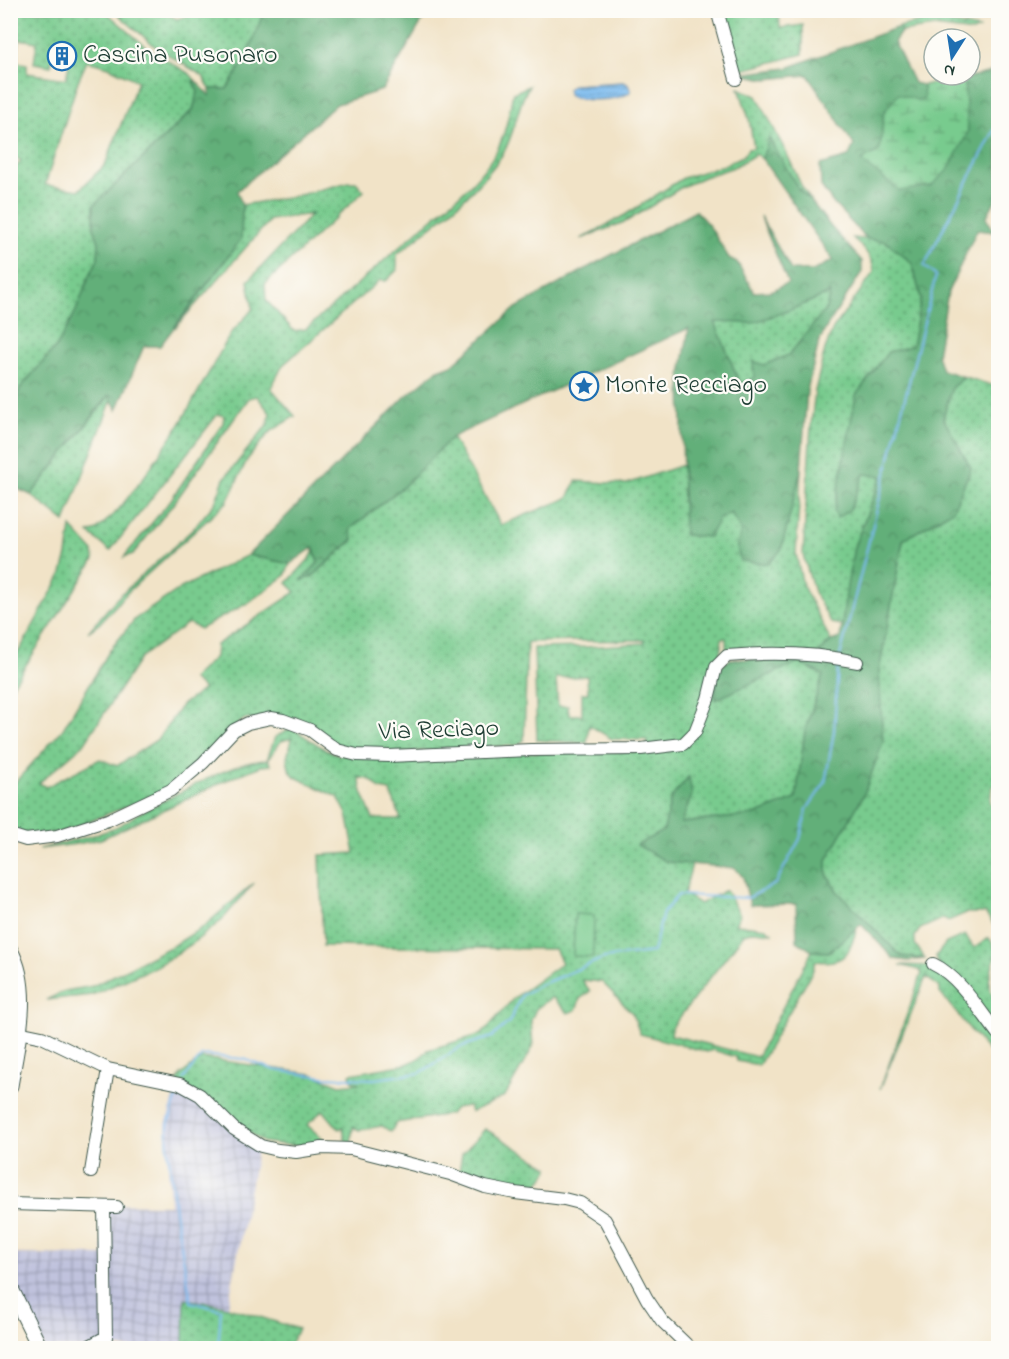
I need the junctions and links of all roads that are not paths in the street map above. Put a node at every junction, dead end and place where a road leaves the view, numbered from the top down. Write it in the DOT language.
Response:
graph roads {
  1 [pos="717,10"];
  2 [pos="736,79"];
  3 [pos="857,662"];
  4 [pos="10,835"];
  5 [pos="10,950"];
  6 [pos="933,964"];
  7 [pos="18,1032"];
  8 [pos="999,1034"];
  9 [pos="108,1069"];
  10 [pos="10,1086"];
  11 [pos="91,1172"];
  12 [pos="10,1204"];
  13 [pos="10,1287"];
  14 [pos="40,1348"];
  15 [pos="86,1348"];
  16 [pos="690,1348"];
  1 -- 2 [label="street"];
  3 -- 4 [label="street, Via Reciago"];
  5 -- 7 [label="main road"];
  6 -- 8 [label="street"];
  7 -- 9 [label="street"];
  7 -- 10 [label="main road"];
  9 -- 11 [label="street"];
  9 -- 16 [label="street"];
  12 -- 15 [label="street"];
  13 -- 14 [label="main road"];
}
